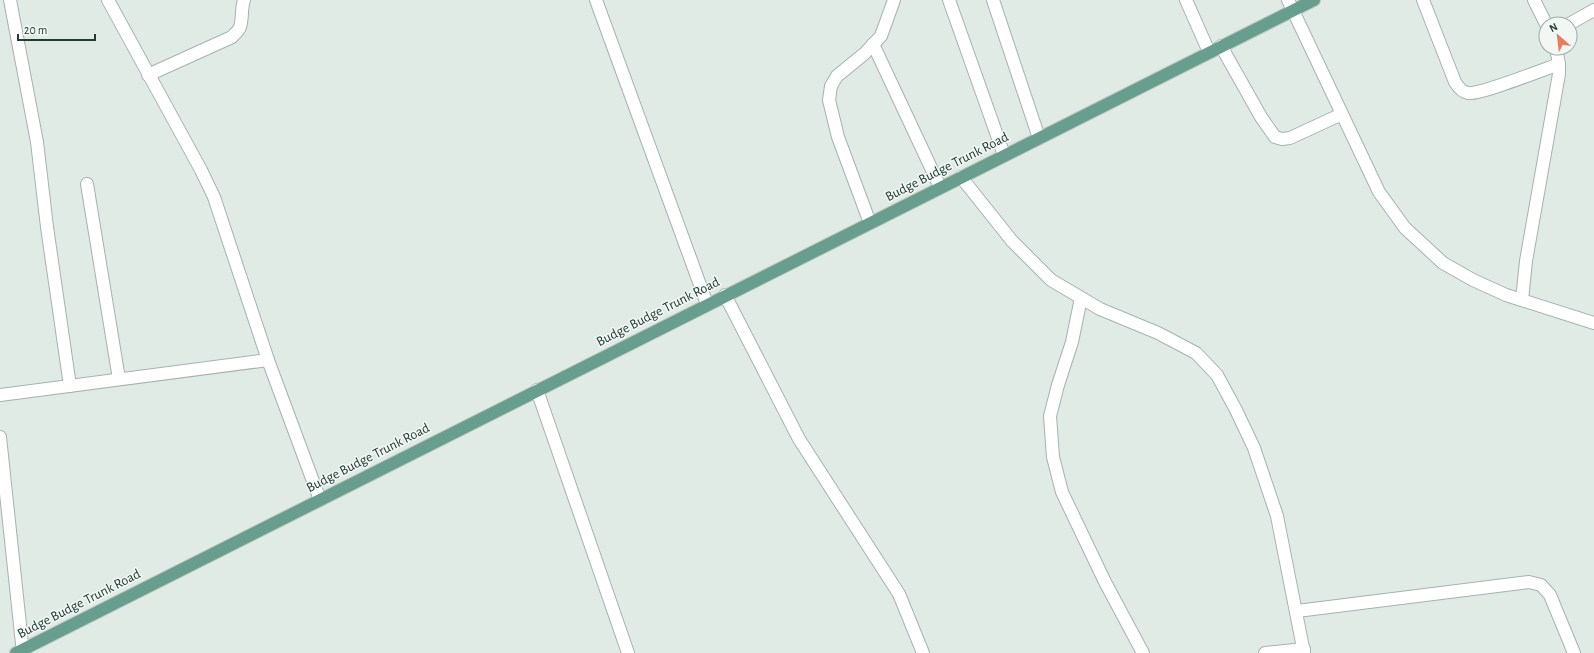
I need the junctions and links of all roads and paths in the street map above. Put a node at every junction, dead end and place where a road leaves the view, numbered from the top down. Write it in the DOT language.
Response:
graph roads {
  1 [pos="10,0"];
  2 [pos="108,0"];
  3 [pos="244,0"];
  4 [pos="596,0"];
  5 [pos="894,0"];
  6 [pos="949,0"];
  7 [pos="993,0"];
  8 [pos="1186,0"];
  9 [pos="1314,0"];
  10 [pos="1424,0"];
  11 [pos="1534,0"];
  12 [pos="1290,5"];
  13 [pos="1594,10"];
  14 [pos="1542,16"];
  15 [pos="1578,19"];
  16 [pos="873,44"];
  17 [pos="1221,46"];
  18 [pos="1209,52"];
  19 [pos="1558,56"];
  20 [pos="1559,64"];
  21 [pos="148,75"];
  22 [pos="1342,114"];
  23 [pos="1039,138"];
  24 [pos="1004,155"];
  25 [pos="961,177"];
  26 [pos="87,184"];
  27 [pos="940,187"];
  28 [pos="870,223"];
  29 [pos="725,295"];
  30 [pos="1081,298"];
  31 [pos="1522,300"];
  32 [pos="707,304"];
  33 [pos="1594,323"];
  34 [pos="268,360"];
  35 [pos="119,379"];
  36 [pos="70,386"];
  37 [pos="537,390"];
  38 [pos="0,395"];
  39 [pos="0,438"];
  40 [pos="320,500"];
  41 [pos="1297,611"];
  42 [pos="1304,651"];
  43 [pos="20,652"];
  44 [pos="628,653"];
  45 [pos="923,653"];
  46 [pos="1143,653"];
  47 [pos="1265,653"];
  48 [pos="1574,653"];
  1 -- 36 [label="street"];
  2 -- 21 [label="street"];
  3 -- 21 [label="street"];
  4 -- 32 [label="street"];
  5 -- 16 [label="street"];
  6 -- 24 [label="street"];
  7 -- 23 [label="street"];
  8 -- 18 [label="street"];
  9 -- 12 [label="main road, Budge Budge Trunk Road"];
  10 -- 20 [label="street"];
  11 -- 14 [label="street"];
  12 -- 17 [label="main road, Budge Budge Trunk Road"];
  12 -- 22 [label="street"];
  13 -- 15 [label="street"];
  16 -- 27 [label="street"];
  16 -- 28 [label="street"];
  17 -- 18 [label="main road, Budge Budge Trunk Road"];
  17 -- 22 [label="street"];
  18 -- 23 [label="main road, Budge Budge Trunk Road"];
  19 -- 20 [label="street"];
  20 -- 31 [label="street"];
  21 -- 34 [label="street"];
  22 -- 31 [label="street"];
  23 -- 24 [label="main road, Budge Budge Trunk Road"];
  24 -- 25 [label="main road, Budge Budge Trunk Road"];
  25 -- 27 [label="main road, Budge Budge Trunk Road"];
  25 -- 30 [label="street"];
  26 -- 35 [label="street"];
  27 -- 28 [label="main road, Budge Budge Trunk Road"];
  28 -- 29 [label="main road, Budge Budge Trunk Road"];
  29 -- 32 [label="main road, Budge Budge Trunk Road"];
  29 -- 45 [label="street"];
  30 -- 41 [label="street"];
  30 -- 46 [label="street"];
  31 -- 33 [label="street"];
  32 -- 37 [label="main road, Budge Budge Trunk Road"];
  34 -- 35 [label="street"];
  34 -- 40 [label="street"];
  35 -- 36 [label="street"];
  36 -- 38 [label="street"];
  37 -- 40 [label="main road, Budge Budge Trunk Road"];
  37 -- 44 [label="street"];
  39 -- 43 [label="street"];
  40 -- 43 [label="main road, Budge Budge Trunk Road"];
  41 -- 42 [label="street"];
  41 -- 48 [label="street"];
  42 -- 47 [label="street"];
}
